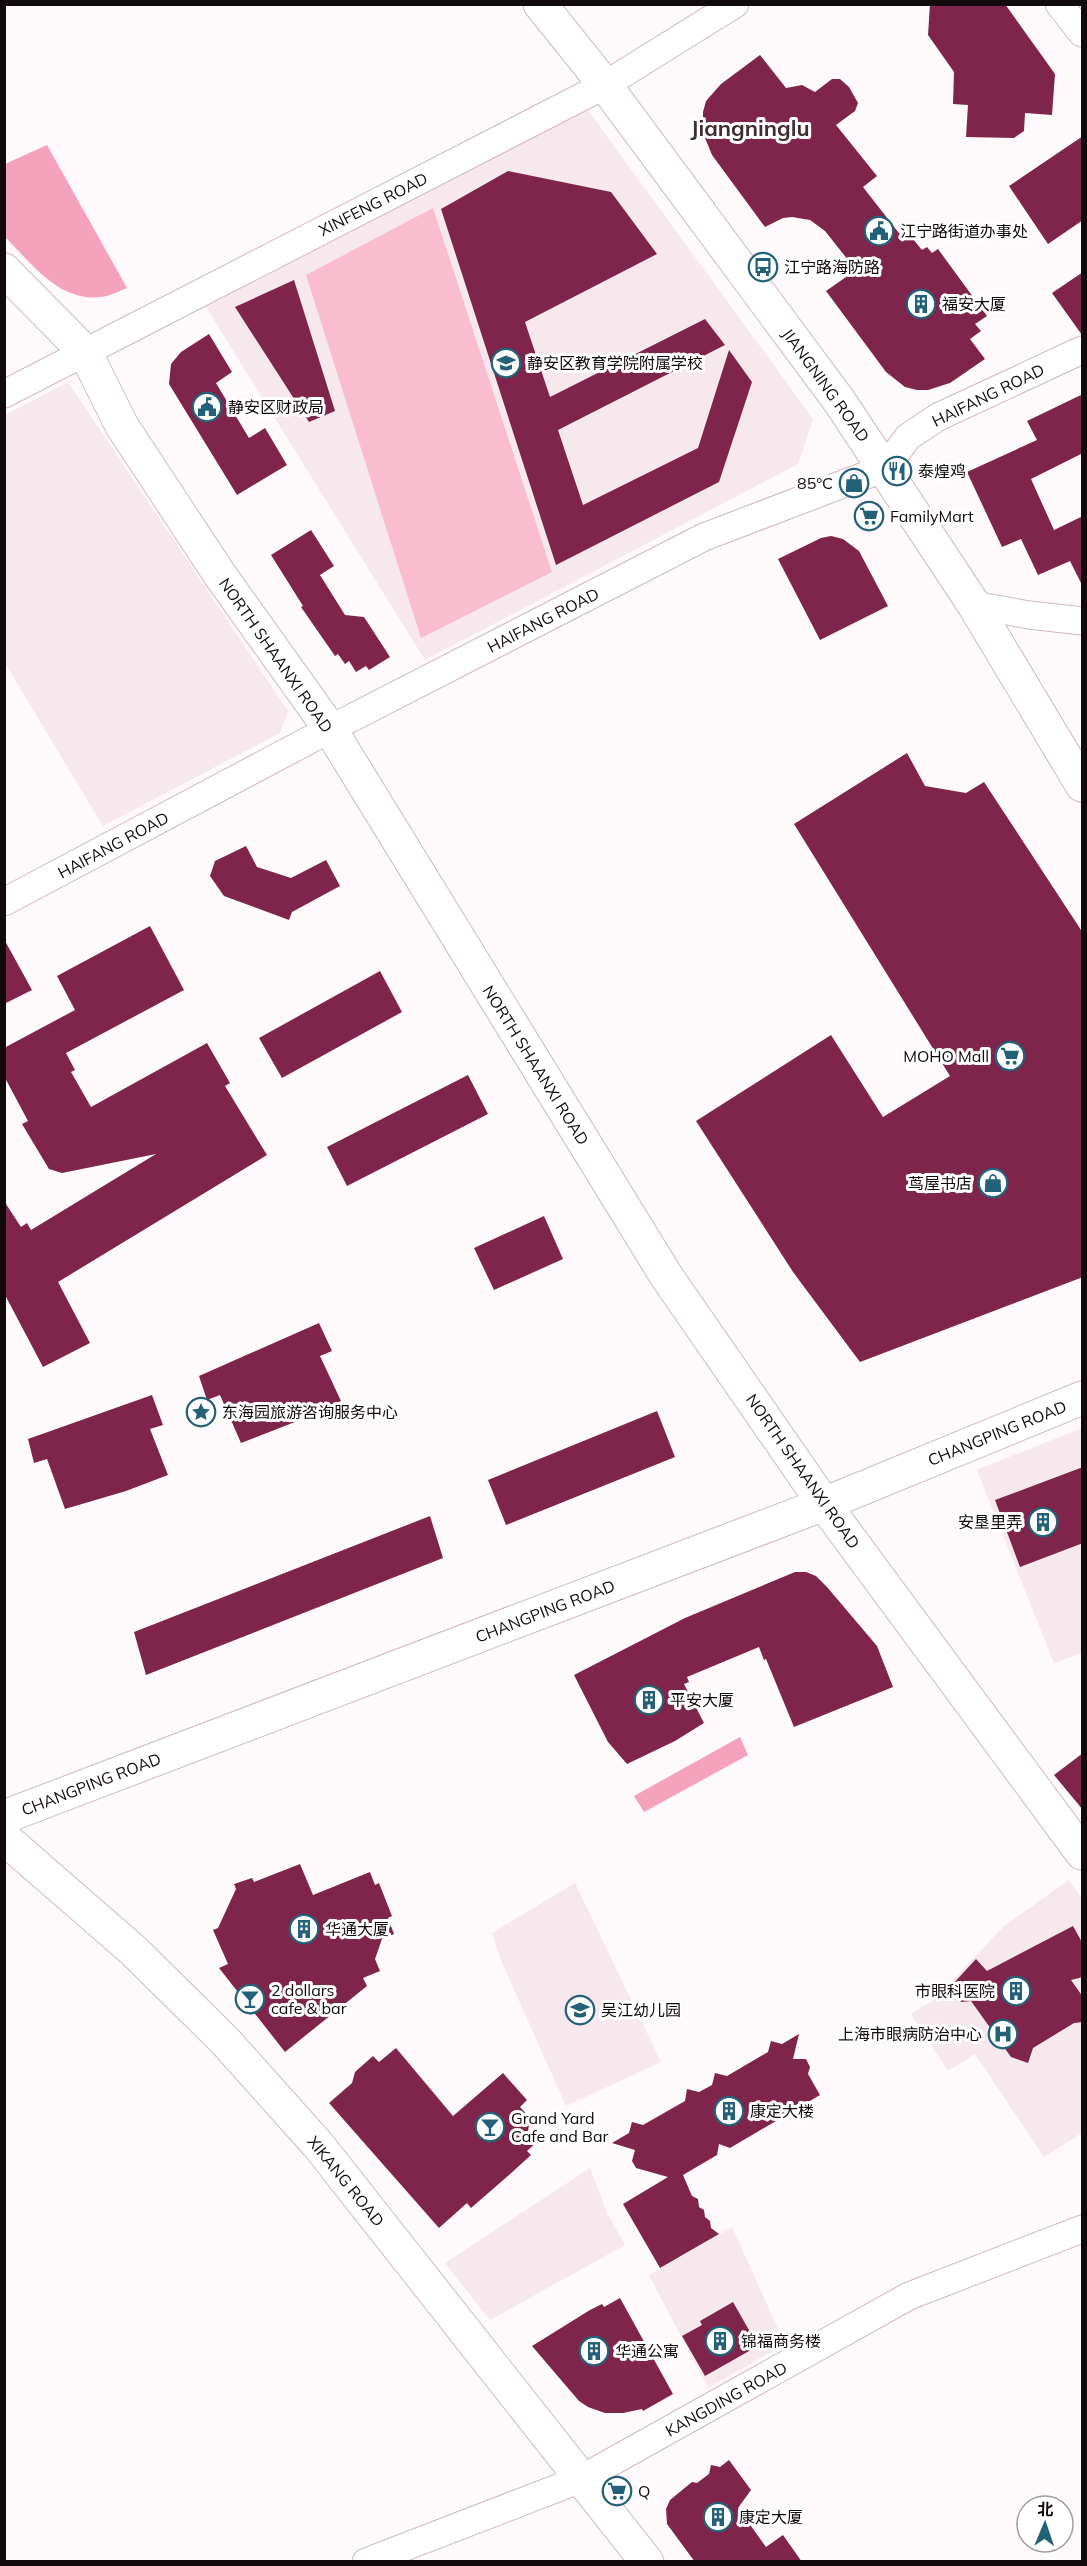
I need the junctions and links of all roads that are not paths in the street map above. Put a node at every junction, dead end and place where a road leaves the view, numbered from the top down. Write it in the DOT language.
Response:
graph roads {
  1 [pos="540,4"];
  2 [pos="735,4"];
  3 [pos="1059,4"];
  4 [pos="1083,33"];
  5 [pos="605,85"];
  6 [pos="4,270"];
  7 [pos="1083,350"];
  8 [pos="85,352"];
  9 [pos="4,394"];
  10 [pos="885,468"];
  11 [pos="974,605"];
  12 [pos="1083,621"];
  13 [pos="330,729"];
  14 [pos="1083,784"];
  15 [pos="4,902"];
  16 [pos="1083,1398"];
  17 [pos="824,1504"];
  18 [pos="4,1816"];
  19 [pos="4,1838"];
  20 [pos="1083,1854"];
  21 [pos="1083,2229"];
  22 [pos="581,2479"];
  23 [pos="366,2562"];
  24 [pos="647,2562"];
  1 -- 5 [label="main road, JIANGNING ROAD"];
  2 -- 5 [label="street, XINFENG ROAD"];
  3 -- 4 [label="street"];
  5 -- 8 [label="street, XINFENG ROAD"];
  5 -- 10 [label="main road, JIANGNING ROAD"];
  6 -- 8 [label="main road, NORTH SHAANXI ROAD"];
  7 -- 10 [label="street, HAIFANG ROAD"];
  8 -- 9 [label="street, XINFENG ROAD"];
  8 -- 13 [label="main road, NORTH SHAANXI ROAD"];
  10 -- 11 [label="main road, JIANGNING ROAD"];
  10 -- 13 [label="street, HAIFANG ROAD"];
  11 -- 12 [label="street"];
  11 -- 14 [label="main road, JIANGNING ROAD"];
  13 -- 15 [label="street, HAIFANG ROAD"];
  13 -- 17 [label="main road, NORTH SHAANXI ROAD"];
  16 -- 17 [label="main road, CHANGPING ROAD"];
  17 -- 18 [label="main road, CHANGPING ROAD"];
  17 -- 20 [label="main road, NORTH SHAANXI ROAD"];
  19 -- 22 [label="main road, XIKANG ROAD"];
  21 -- 22 [label="street, KANGDING ROAD"];
  22 -- 23 [label="street, KANGDING ROAD"];
  22 -- 24 [label="main road, XIKANG ROAD"];
}
